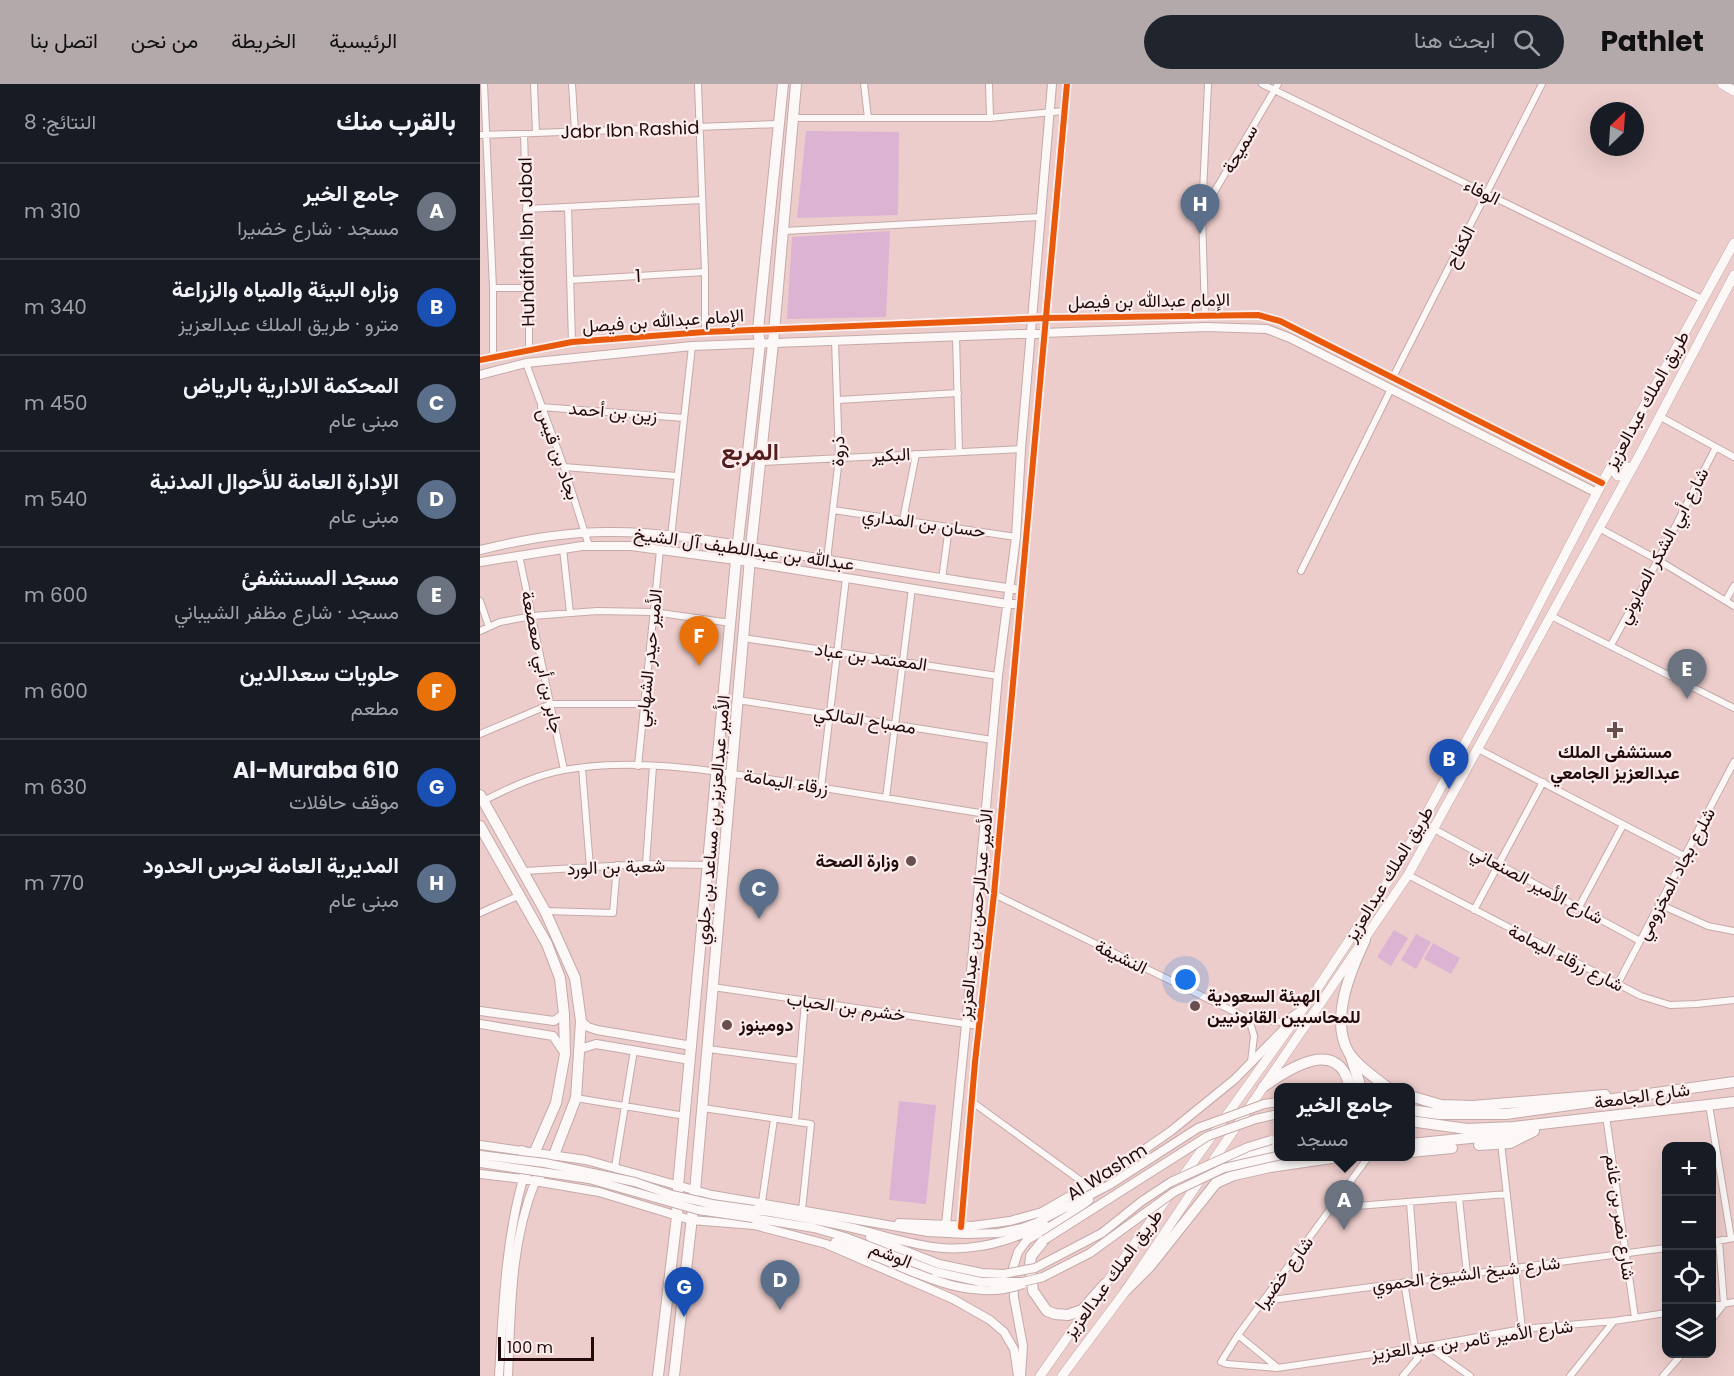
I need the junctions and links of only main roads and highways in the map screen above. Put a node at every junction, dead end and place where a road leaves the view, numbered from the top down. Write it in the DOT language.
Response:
graph roads {
  1 [pos="783,84"];
  2 [pos="796,84"];
  3 [pos="1722,84"];
  4 [pos="1734,91"];
  5 [pos="1734,243"];
  6 [pos="1734,274"];
  7 [pos="1679,378"];
  8 [pos="1614,463"];
  9 [pos="482,798"];
  10 [pos="480,826"];
  11 [pos="1365,940"];
  12 [pos="1349,1053"];
  13 [pos="1734,1082"];
  14 [pos="1349,1083"];
  15 [pos="1359,1083"];
  16 [pos="1382,1083"];
  17 [pos="1263,1087"];
  18 [pos="1677,1090"];
  19 [pos="1415,1097"];
  20 [pos="1734,1102"];
  21 [pos="1415,1111"];
  22 [pos="1563,1121"];
  23 [pos="1415,1122"];
  24 [pos="1534,1131"];
  25 [pos="1415,1144"];
  26 [pos="1274,1148"];
  27 [pos="522,1150"];
  28 [pos="1415,1152"];
  29 [pos="556,1156"];
  30 [pos="535,1158"];
  31 [pos="1311,1161"];
  32 [pos="1224,1168"];
  33 [pos="523,1179"];
  34 [pos="1044,1240"];
  35 [pos="1105,1284"];
  36 [pos="1127,1289"];
  37 [pos="658,1376"];
  38 [pos="674,1376"];
  39 [pos="1040,1376"];
  40 [pos="1062,1376"];
  1 -- 37 [label="main road, الأمير عبدالعزيز بن مساعد بن جلوي"];
  2 -- 38 [label="main road, الأمير عبدالعزيز بن مساعد بن جلوي"];
  3 -- 4 [label="main road"];
  5 -- 8 [label="main road, طريق الملك عبدالعزيز"];
  6 -- 7 [label="main road, طريق الملك عبدالعزيز"];
  7 -- 8 [label="main road"];
  7 -- 11 [label="main road, طريق الملك عبدالعزيز"];
  8 -- 35 [label="main road, طريق الملك عبدالعزيز"];
  9 -- 29 [label="main road"];
  10 -- 30 [label="main road"];
  11 -- 12 [label="main road"];
  11 -- 17 [label="main road, طريق الملك عبدالعزيز"];
  12 -- 15 [label="main road"];
  12 -- 16 [label="main road"];
  13 -- 18 [label="main road, شارع الجامعة"];
  14 -- 17 [label="main road"];
  17 -- 36 [label="main road, طريق الملك عبدالعزيز"];
  18 -- 19 [label="main road"];
  18 -- 21 [label="main road, شارع الجامعة"];
  20 -- 22 [label="main road, شارع الجامعة"];
  22 -- 23 [label="main road"];
  22 -- 24 [label="main road"];
  24 -- 25 [label="main road"];
  24 -- 28 [label="main road"];
  26 -- 32 [label="main road"];
  27 -- 30 [label="main road"];
  29 -- 30 [label="main road"];
  29 -- 30 [label="main road"];
  30 -- 33 [label="main road"];
  31 -- 36 [label="main road"];
  34 -- 35 [label="main road"];
  35 -- 39 [label="main road, طريق الملك عبدالعزيز"];
  36 -- 40 [label="main road, طريق الملك عبدالعزيز"];
}
